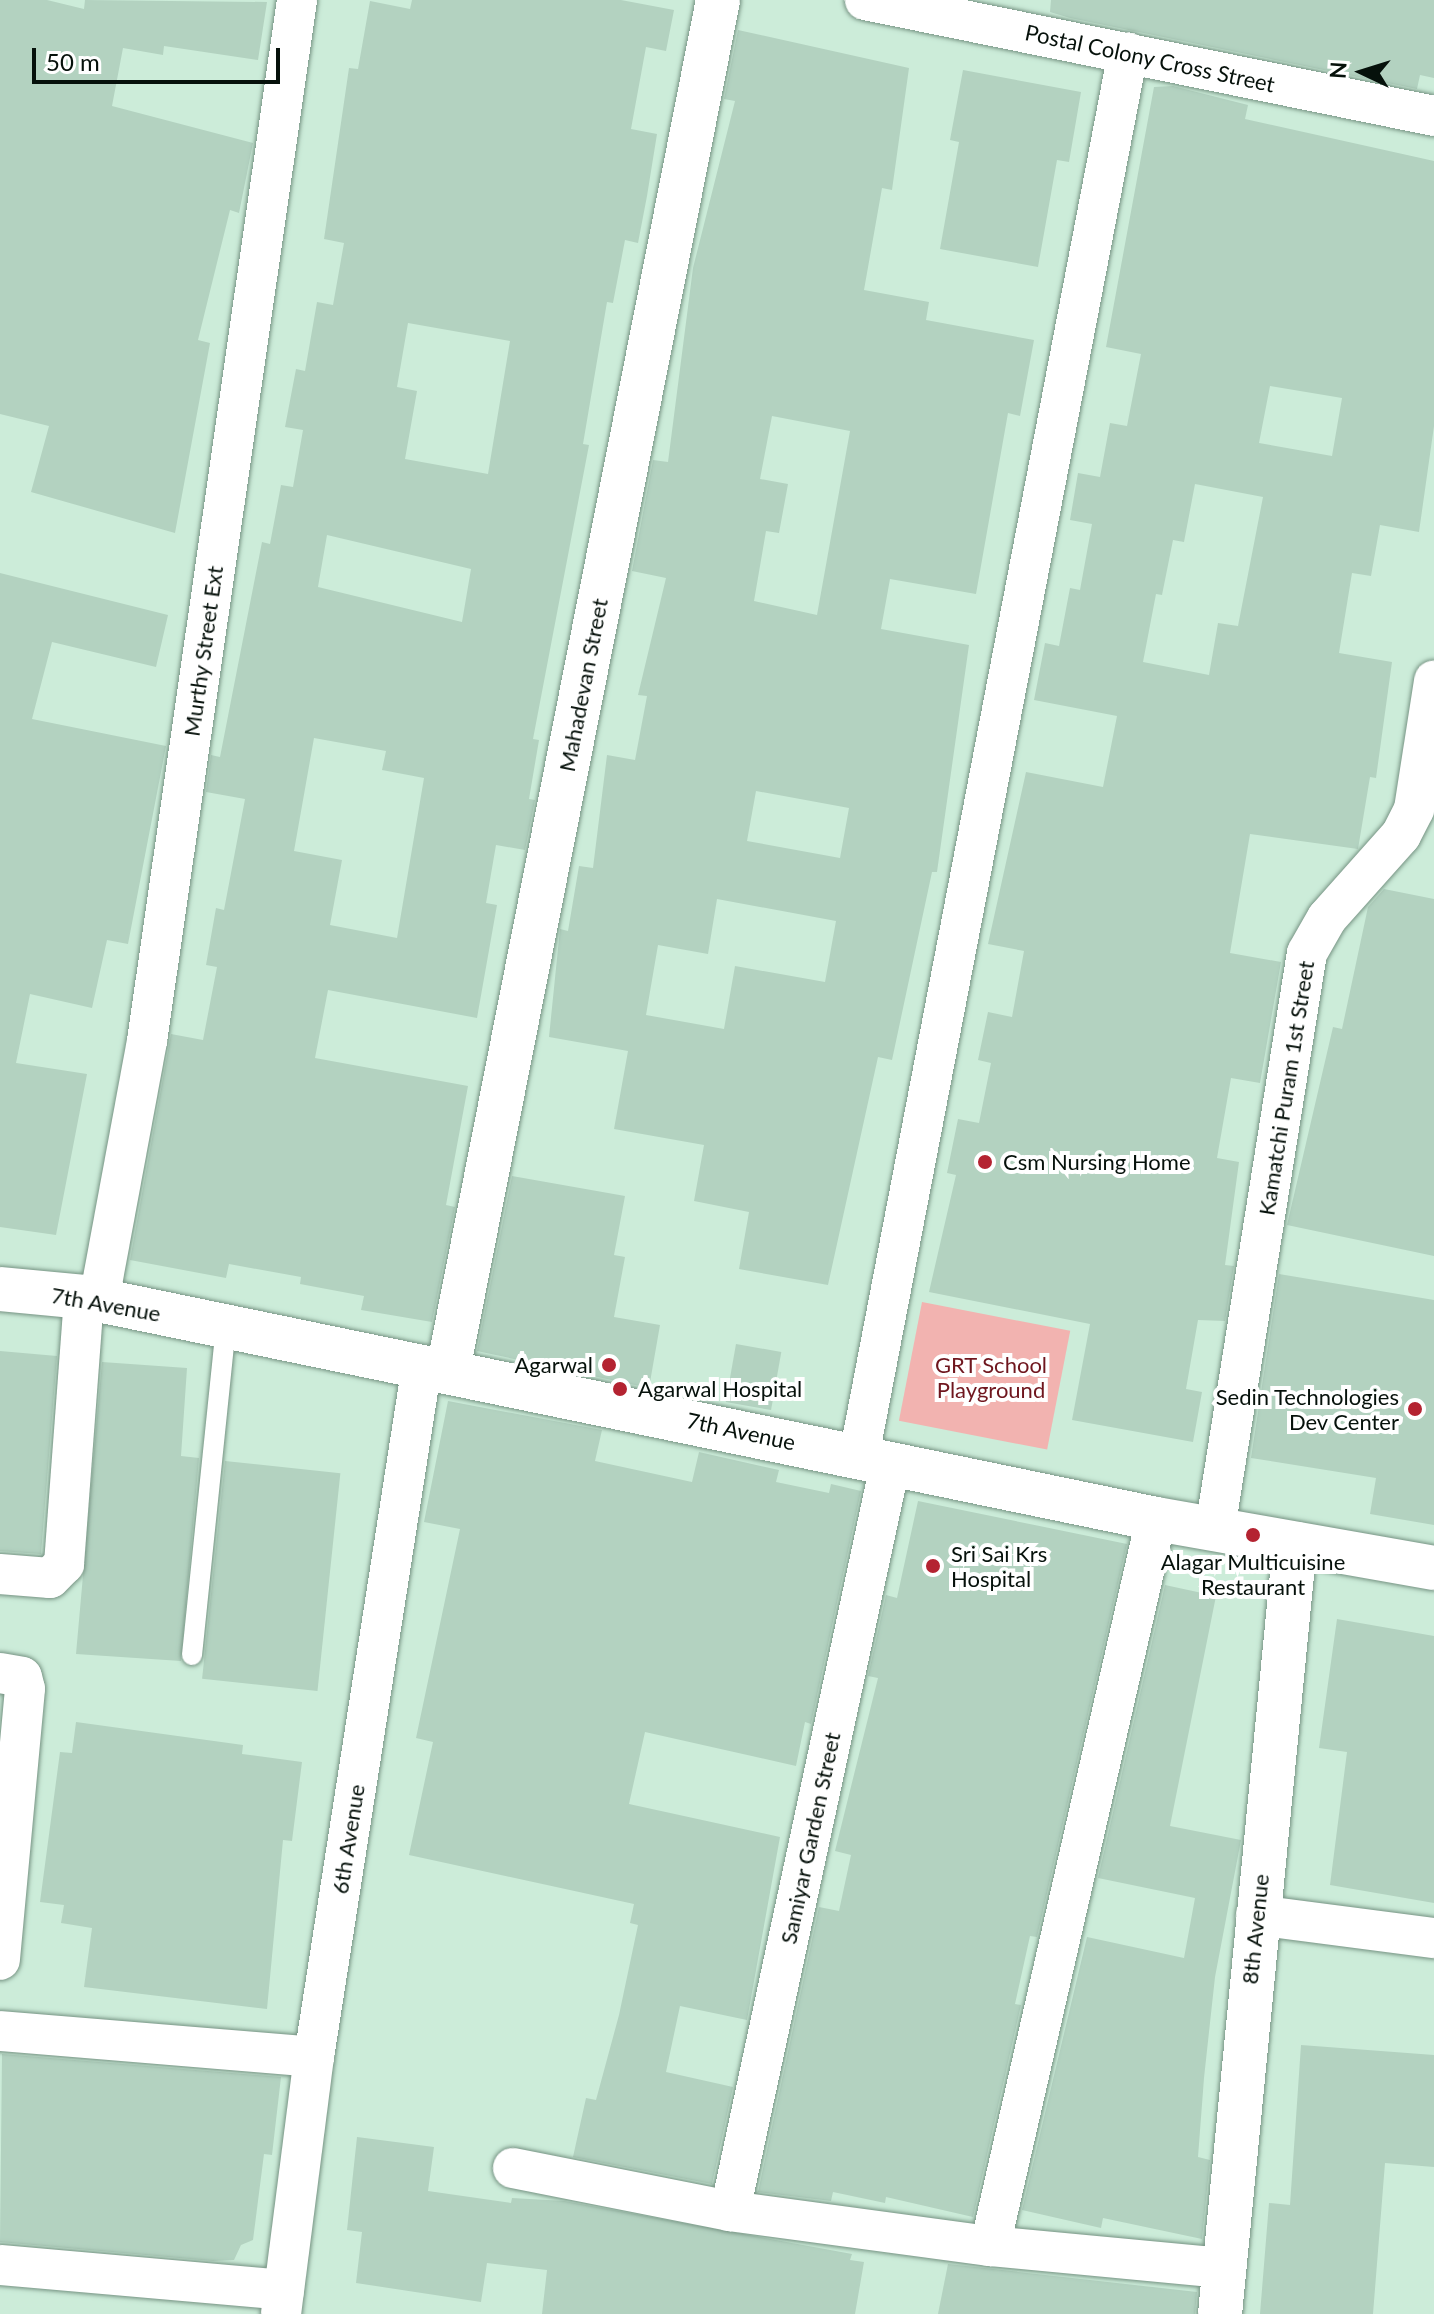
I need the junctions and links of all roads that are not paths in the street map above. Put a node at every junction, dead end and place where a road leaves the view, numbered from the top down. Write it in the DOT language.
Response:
graph roads {
  1 [pos="297,0"];
  2 [pos="718,0"];
  3 [pos="865,0"];
  4 [pos="1128,53"];
  5 [pos="1434,116"];
  6 [pos="1434,681"];
  7 [pos="0,1289"];
  8 [pos="91,1298"];
  9 [pos="226,1327"];
  10 [pos="435,1368"];
  11 [pos="874,1460"];
  12 [pos="1156,1519"];
  13 [pos="1215,1529"];
  14 [pos="1295,1544"];
  15 [pos="1434,1568"];
  16 [pos="0,1574"];
  17 [pos="192,1655"];
  18 [pos="11,1675"];
  19 [pos="1256,1915"];
  20 [pos="1434,1938"];
  21 [pos="0,1960"];
  22 [pos="0,2031"];
  23 [pos="314,2057"];
  24 [pos="513,2168"];
  25 [pos="730,2211"];
  26 [pos="990,2246"];
  27 [pos="0,2265"];
  28 [pos="1224,2268"];
  29 [pos="283,2302"];
  30 [pos="1220,2314"];
  1 -- 8 [label="street, Murthy Street Ext"];
  2 -- 10 [label="street, Mahadevan Street"];
  3 -- 4 [label="street, Postal Colony Cross Street"];
  4 -- 5 [label="street, Postal Colony Cross Street"];
  4 -- 11 [label="street, Samiyar Garden Street"];
  6 -- 13 [label="street, Kamatchi Puram 1st Street"];
  7 -- 8 [label="street, 7th Avenue"];
  8 -- 9 [label="street, 7th Avenue"];
  8 -- 16 [label="street, Murthy Street Ext"];
  9 -- 10 [label="street, 7th Avenue"];
  9 -- 17 [label="lane"];
  10 -- 11 [label="street, 7th Avenue"];
  10 -- 23 [label="street, 6th Avenue"];
  11 -- 12 [label="street, 7th Avenue"];
  11 -- 25 [label="street, Samiyar Garden Street"];
  12 -- 13 [label="street, 7th Avenue"];
  12 -- 26 [label="street"];
  13 -- 14 [label="street, 7th Avenue"];
  14 -- 15 [label="street, 7th Avenue"];
  14 -- 19 [label="street, 8th Avenue"];
  18 -- 21 [label="street"];
  19 -- 20 [label="street"];
  19 -- 28 [label="street, 8th Avenue"];
  22 -- 23 [label="street"];
  23 -- 29 [label="street, 6th Avenue"];
  24 -- 25 [label="street"];
  25 -- 26 [label="street"];
  26 -- 28 [label="street"];
  27 -- 29 [label="street"];
  28 -- 30 [label="street, 8th Avenue"];
}
